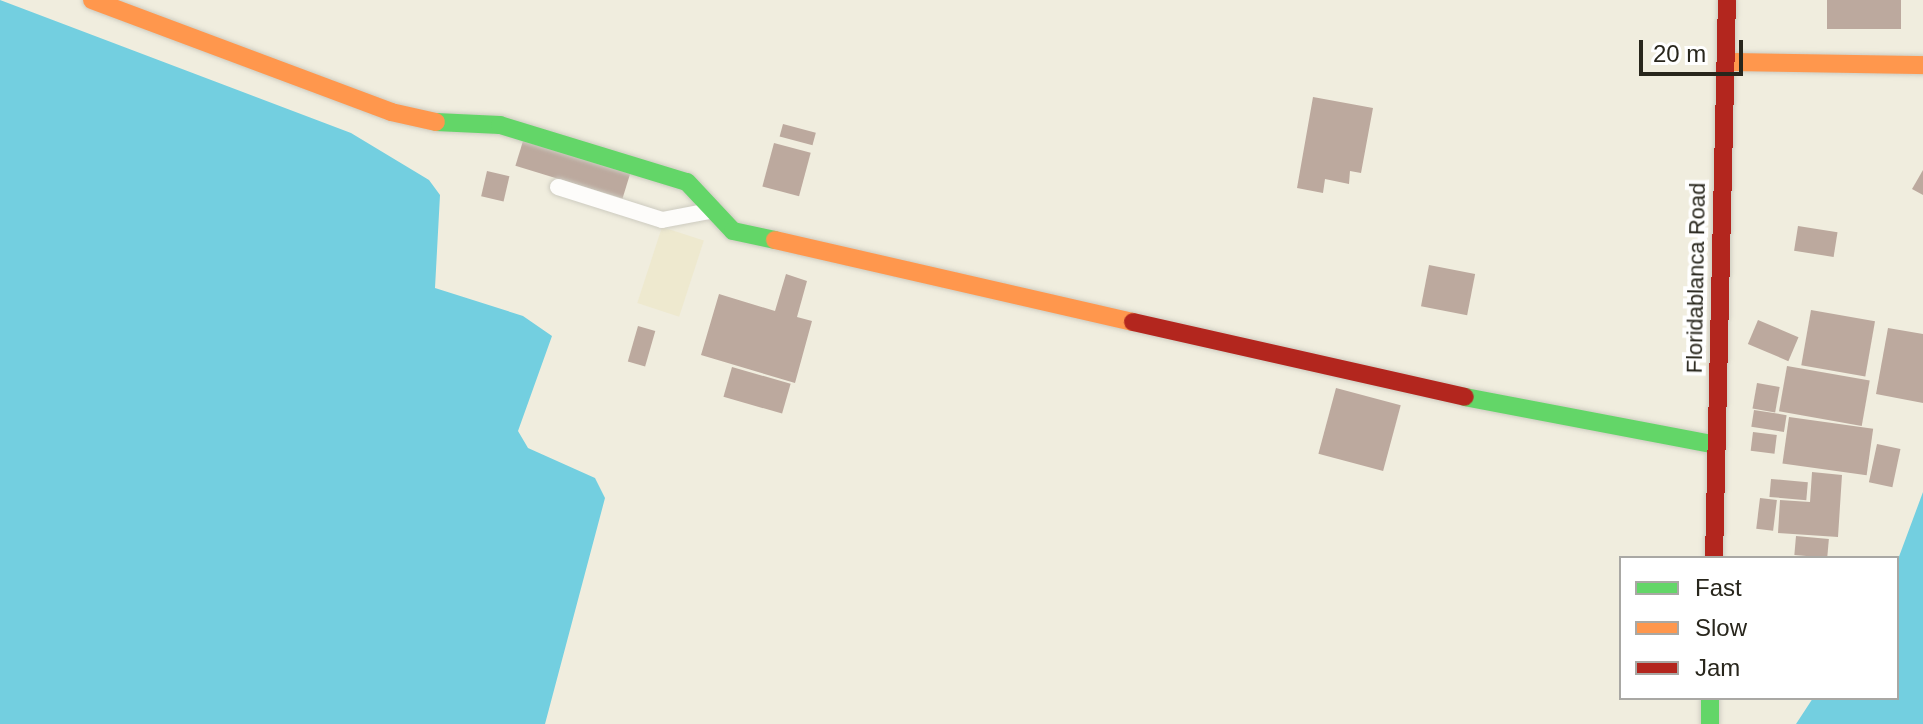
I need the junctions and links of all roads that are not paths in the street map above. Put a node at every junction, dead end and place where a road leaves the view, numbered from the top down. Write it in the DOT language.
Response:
graph roads {
  1 [pos="92,0"];
  2 [pos="1727,0"];
  3 [pos="1726,62"];
  4 [pos="1923,65"];
  5 [pos="558,187"];
  6 [pos="716,210"];
  7 [pos="1716,445"];
  8 [pos="1714,556"];
  9 [pos="1710,700"];
  10 [pos="1710,724"];
  1 -- 6 [label="street"];
  2 -- 3 [label="street, Floridablanca Road"];
  3 -- 4 [label="street"];
  3 -- 7 [label="street, Floridablanca Road"];
  5 -- 6 [label="lane"];
  6 -- 7 [label="street"];
  7 -- 8 [label="street, Floridablanca Road"];
  9 -- 10 [label="street"];
}
